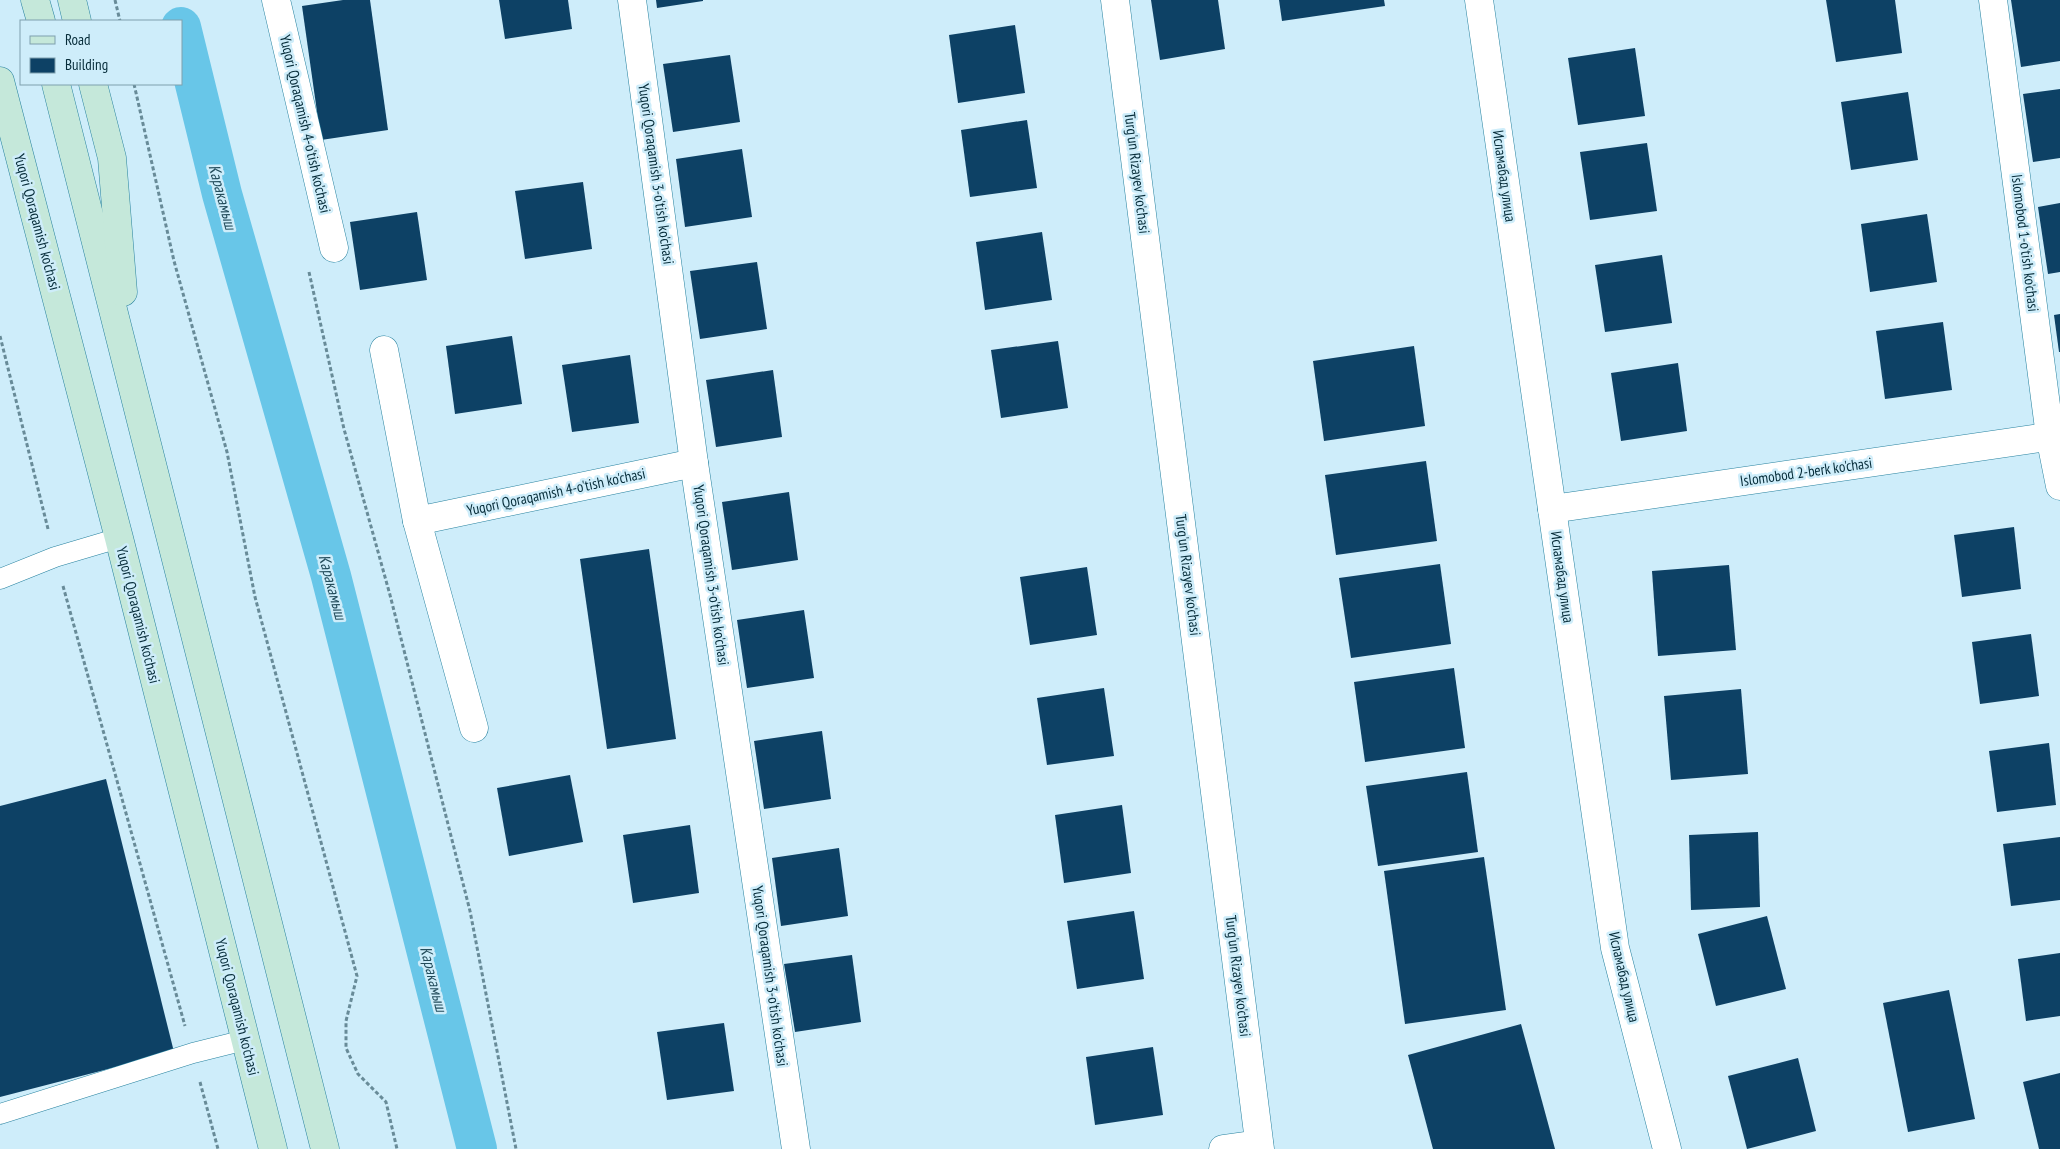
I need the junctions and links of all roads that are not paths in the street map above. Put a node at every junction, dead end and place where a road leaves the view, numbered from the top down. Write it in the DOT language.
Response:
graph roads {
  1 [pos="35,0"];
  2 [pos="72,0"];
  3 [pos="276,0"];
  4 [pos="632,0"];
  5 [pos="1115,0"];
  6 [pos="1479,0"];
  7 [pos="1993,0"];
  8 [pos="41,20"];
  9 [pos="77,20"];
  10 [pos="0,81"];
  11 [pos="56,85"];
  12 [pos="93,85"];
  13 [pos="334,248"];
  14 [pos="384,350"];
  15 [pos="128,368"];
  16 [pos="2055,435"];
  17 [pos="694,463"];
  18 [pos="2060,486"];
  19 [pos="1552,509"];
  20 [pos="417,521"];
  21 [pos="119,538"];
  22 [pos="0,579"];
  23 [pos="474,728"];
  24 [pos="245,1040"];
  25 [pos="0,1114"];
  26 [pos="1259,1146"];
  27 [pos="273,1149"];
  28 [pos="325,1149"];
  29 [pos="796,1149"];
  30 [pos="1223,1149"];
  31 [pos="1667,1149"];
  1 -- 8 [label="main road"];
  2 -- 9 [label="main road"];
  3 -- 13 [label="street, Yuqori Qoraqamish 4-o'tish ko'chasi"];
  4 -- 17 [label="street, Yuqori Qoraqamish 3-o'tish ko'chasi"];
  5 -- 26 [label="street, Turg'un Rizayev ko'chasi"];
  6 -- 19 [label="street, Исламабад улица"];
  7 -- 16 [label="street, Islomobod 1-o'tish ko'chasi"];
  10 -- 21 [label="main road, Yuqori Qoraqamish ko'chasi"];
  11 -- 15 [label="main road"];
  12 -- 15 [label="main road"];
  14 -- 20 [label="street"];
  15 -- 28 [label="main road"];
  16 -- 18 [label="street, Islomobod 1-o'tish ko'chasi"];
  16 -- 19 [label="street, Islomobod 2-berk ko'chasi"];
  17 -- 20 [label="street, Yuqori Qoraqamish 4-o'tish ko'chasi"];
  17 -- 29 [label="street, Yuqori Qoraqamish 3-o'tish ko'chasi"];
  19 -- 31 [label="street, Исламабад улица"];
  20 -- 23 [label="street"];
  21 -- 22 [label="lane"];
  21 -- 24 [label="main road, Yuqori Qoraqamish ko'chasi"];
  24 -- 25 [label="lane"];
  24 -- 27 [label="main road, Yuqori Qoraqamish ko'chasi"];
  26 -- 30 [label="street"];
}
